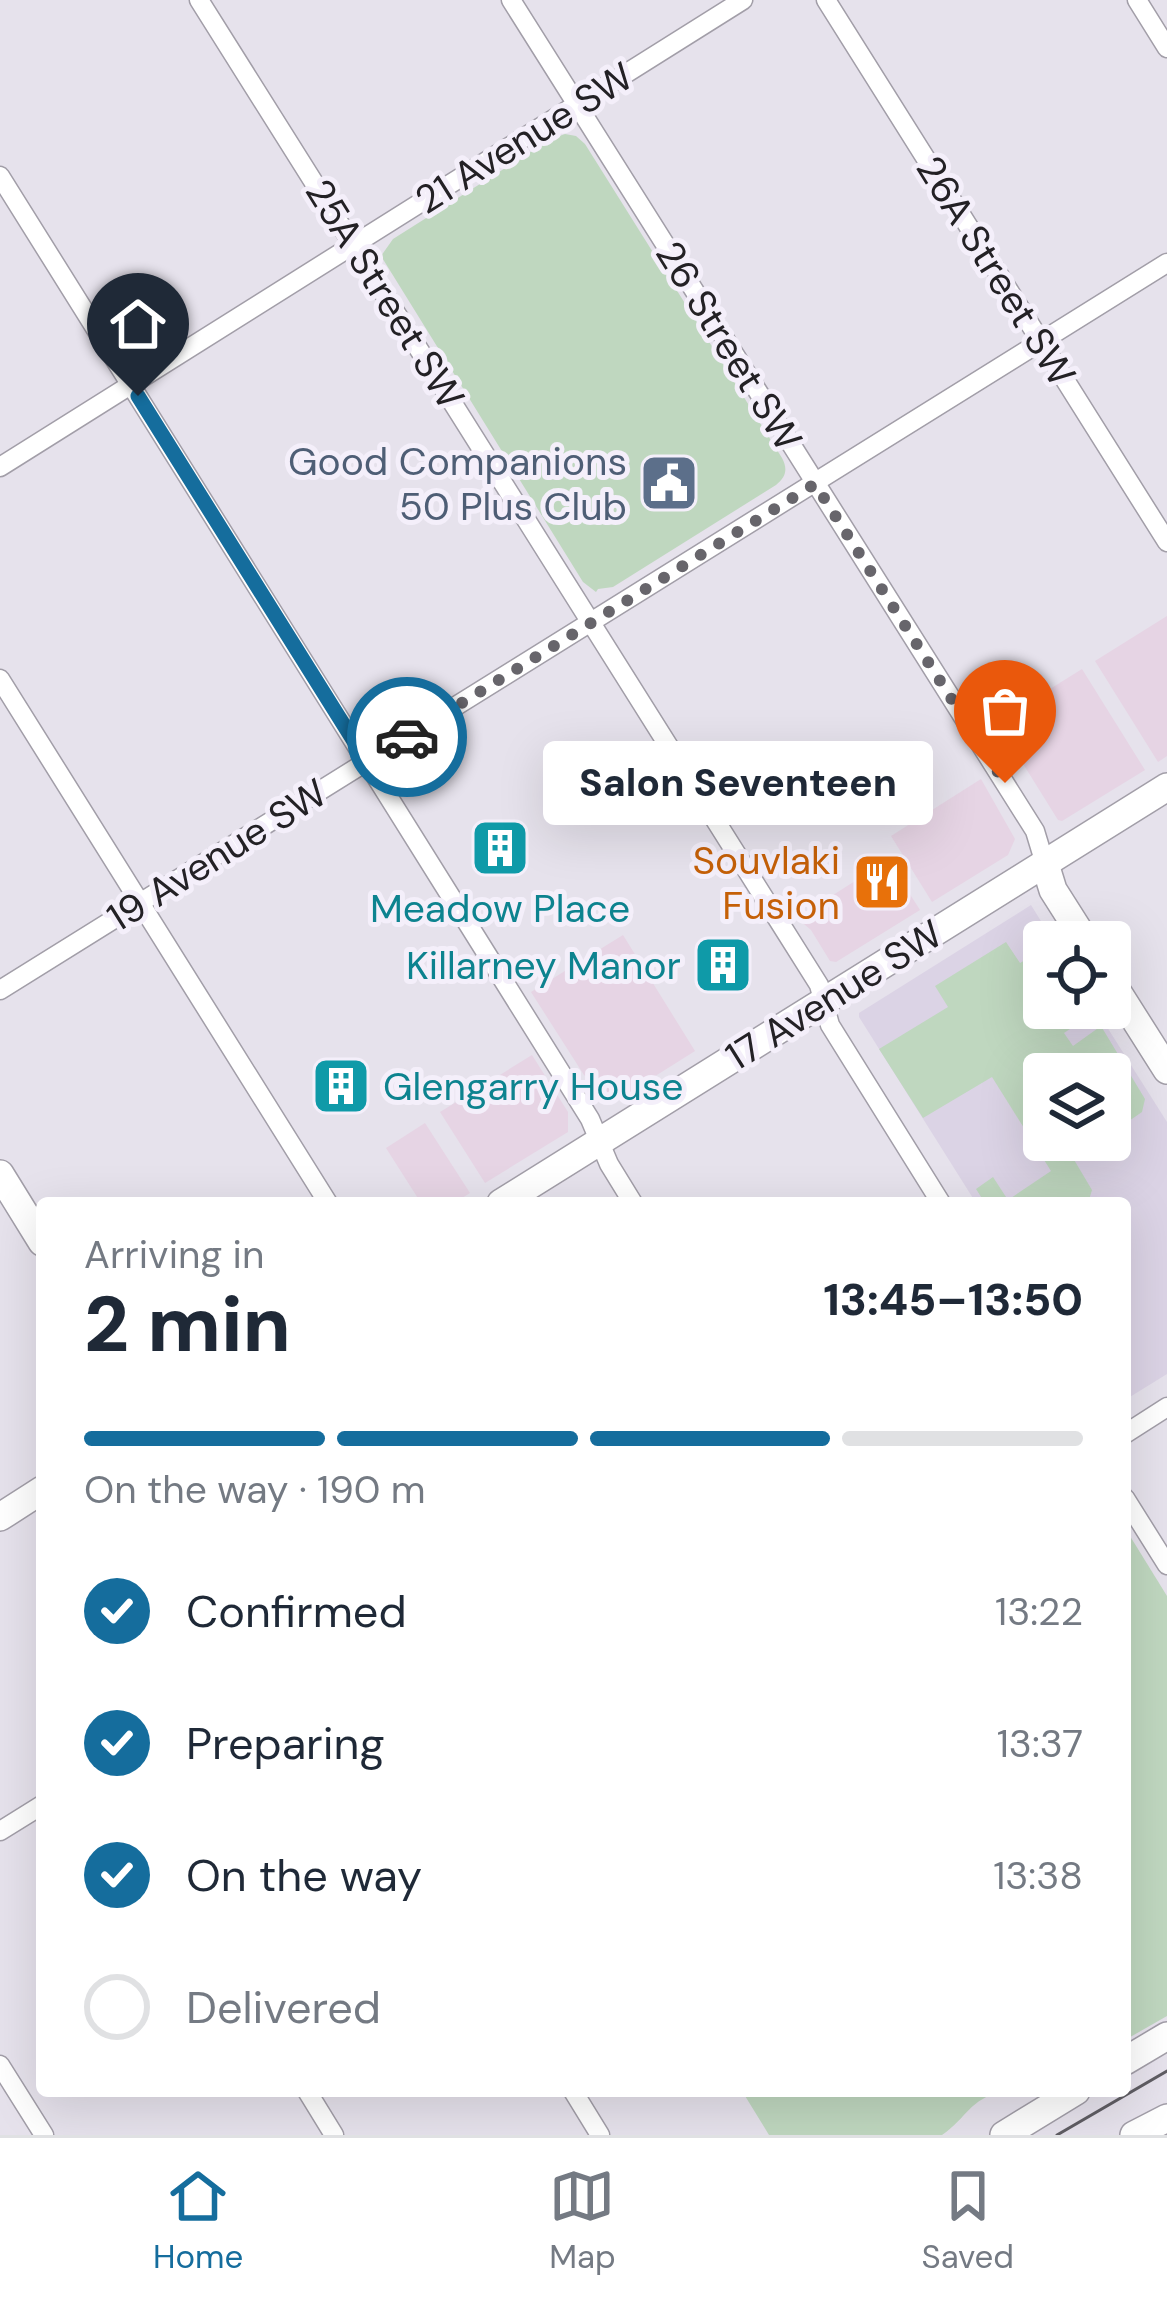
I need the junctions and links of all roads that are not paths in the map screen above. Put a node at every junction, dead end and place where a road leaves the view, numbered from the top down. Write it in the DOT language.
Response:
graph roads {
  1 [pos="200,0"];
  2 [pos="512,0"];
  3 [pos="743,0"];
  4 [pos="826,0"];
  5 [pos="1137,0"];
  6 [pos="1167,47"];
  7 [pos="577,105"];
  8 [pos="0,176"];
  9 [pos="354,245"];
  10 [pos="1167,263"];
  11 [pos="1041,343"];
  12 [pos="131,386"];
  13 [pos="0,466"];
  14 [pos="815,484"];
  15 [pos="1167,542"];
  16 [pos="592,622"];
  17 [pos="0,679"];
  18 [pos="367,762"];
  19 [pos="1167,787"];
  20 [pos="1045,864"];
  21 [pos="140,903"];
  22 [pos="1073,921"];
  23 [pos="0,990"];
  24 [pos="822,1003"];
  25 [pos="1131,1013"];
  26 [pos="1167,1070"];
  27 [pos="599,1142"];
  28 [pos="0,1174"];
  29 [pos="324,1197"];
  30 [pos="511,1197"];
  31 [pos="629,1197"];
  32 [pos="937,1197"];
  33 [pos="36,1232"];
  34 [pos="1167,1407"];
  35 [pos="1131,1430"];
  36 [pos="36,1494"];
  37 [pos="1131,1508"];
  38 [pos="0,1516"];
  39 [pos="1167,1565"];
  40 [pos="36,1809"];
  41 [pos="0,1831"];
  42 [pos="1167,2036"];
  43 [pos="1131,2057"];
  44 [pos="0,2065"];
  45 [pos="311,2097"];
  46 [pos="577,2097"];
  47 [pos="1066,2097"];
  48 [pos="1167,2118"];
  49 [pos="44,2135"];
  50 [pos="334,2135"];
  51 [pos="600,2135"];
  52 [pos="1004,2135"];
  53 [pos="1134,2135"];
  1 -- 9 [label="street, 25A Street SW"];
  2 -- 7 [label="street, 26 Street SW"];
  3 -- 7 [label="street, 21 Avenue SW"];
  4 -- 11 [label="street, 26A Street SW"];
  5 -- 6 [label="street"];
  7 -- 9 [label="street, 21 Avenue SW"];
  7 -- 14 [label="street, 26 Street SW"];
  8 -- 12 [label="street"];
  9 -- 12 [label="street, 21 Avenue SW"];
  9 -- 16 [label="street, 25A Street SW"];
  10 -- 11 [label="street, 19 Avenue SW"];
  11 -- 14 [label="street, 19 Avenue SW"];
  11 -- 15 [label="street, 26A Street SW"];
  12 -- 13 [label="street, 21 Avenue SW"];
  12 -- 18 [label="street"];
  14 -- 16 [label="street, 19 Avenue SW"];
  14 -- 20 [label="street, 26 Street SW"];
  16 -- 18 [label="street, 19 Avenue SW"];
  16 -- 24 [label="street, 25A Street SW"];
  17 -- 21 [label="street"];
  18 -- 21 [label="street, 19 Avenue SW"];
  18 -- 27 [label="street"];
  19 -- 20 [label="main road, 17 Avenue SW"];
  20 -- 22 [label="main road, 26 Street SW"];
  20 -- 24 [label="main road, 17 Avenue SW"];
  21 -- 23 [label="street, 19 Avenue SW"];
  21 -- 29 [label="street"];
  24 -- 27 [label="main road, 17 Avenue SW"];
  24 -- 32 [label="street, 25A Street SW"];
  25 -- 26 [label="main road"];
  27 -- 30 [label="main road, 17 Avenue SW"];
  27 -- 31 [label="street"];
  28 -- 33 [label="main road"];
  34 -- 35 [label="street"];
  36 -- 38 [label="main road"];
  37 -- 39 [label="street"];
  40 -- 41 [label="street"];
  42 -- 43 [label="main road"];
  44 -- 49 [label="street"];
  45 -- 50 [label="street"];
  46 -- 51 [label="street"];
  47 -- 52 [label="main road"];
  48 -- 53 [label="main road"];
}
